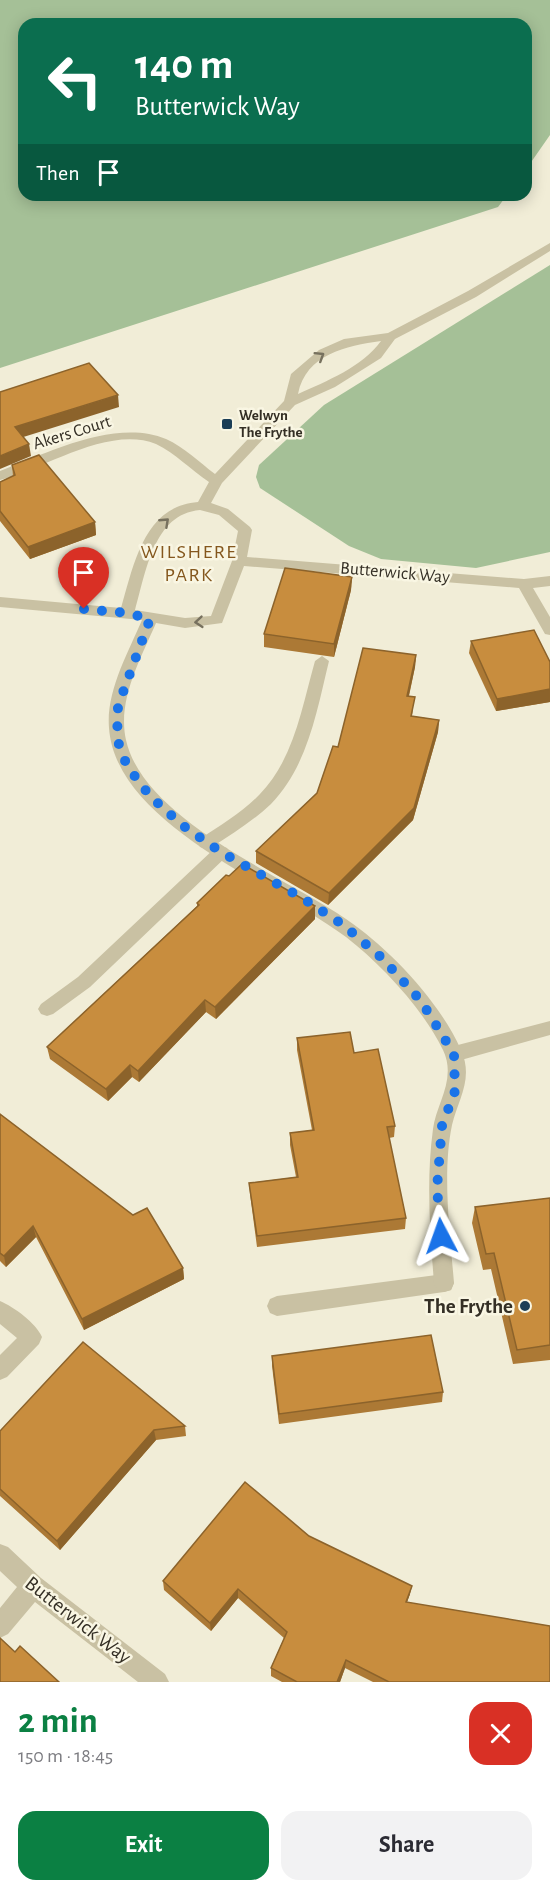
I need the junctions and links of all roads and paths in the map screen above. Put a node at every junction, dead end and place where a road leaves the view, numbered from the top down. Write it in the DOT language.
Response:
graph roads {
  1 [pos="550,246"];
  2 [pos="391,336"];
  3 [pos="290,402"];
  4 [pos="0,476"];
  5 [pos="216,481"];
  6 [pos="204,504"];
  7 [pos="239,561"];
  8 [pos="550,581"];
  9 [pos="524,584"];
  10 [pos="0,602"];
  11 [pos="127,613"];
  12 [pos="150,619"];
  13 [pos="550,630"];
  14 [pos="322,661"];
  15 [pos="213,847"];
  16 [pos="47,1009"];
  17 [pos="550,1028"];
  18 [pos="454,1054"];
  19 [pos="277,1306"];
  20 [pos="0,1311"];
  21 [pos="0,1370"];
  22 [pos="0,1556"];
  23 [pos="33,1586"];
  24 [pos="0,1626"];
  25 [pos="157,1682"];
  1 -- 2 [label="street"];
  2 -- 3 [label="street"];
  3 -- 2 [label="street, one-way"];
  3 -- 5 [label="street"];
  4 -- 5 [label="street, Akers Court"];
  5 -- 6 [label="street"];
  6 -- 7 [label="street"];
  11 -- 6 [label="street, one-way"];
  7 -- 9 [label="street, Butterwick Way"];
  7 -- 12 [label="street, one-way"];
  8 -- 9 [label="street, Butterwick Way"];
  9 -- 13 [label="street"];
  10 -- 11 [label="street"];
  11 -- 12 [label="street"];
  12 -- 15 [label="street"];
  14 -- 15 [label="street"];
  15 -- 16 [label="street"];
  15 -- 18 [label="street"];
  17 -- 18 [label="street"];
  18 -- 19 [label="street"];
  20 -- 21 [label="street"];
  22 -- 23 [label="street, Butterwick Way"];
  23 -- 24 [label="street"];
  23 -- 25 [label="street, Butterwick Way"];
}
